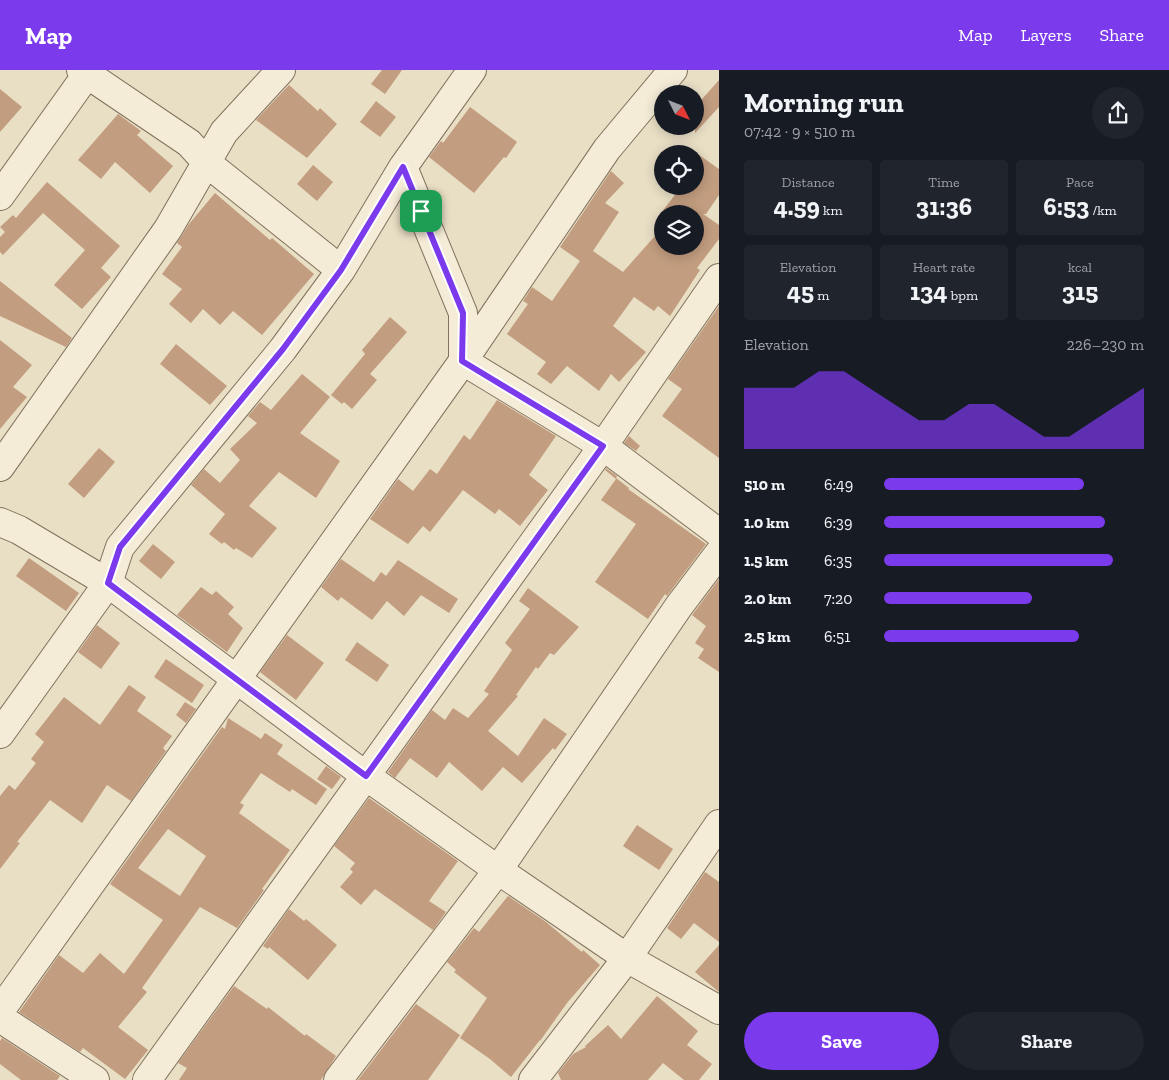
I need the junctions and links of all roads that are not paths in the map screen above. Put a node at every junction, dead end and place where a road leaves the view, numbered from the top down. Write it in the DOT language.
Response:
graph roads {
  1 [pos="281,70"];
  2 [pos="472,70"];
  3 [pos="673,70"];
  4 [pos="86,71"];
  5 [pos="207,162"];
  6 [pos="403,167"];
  7 [pos="0,196"];
  8 [pos="341,270"];
  9 [pos="719,278"];
  10 [pos="462,361"];
  11 [pos="603,446"];
  12 [pos="0,467"];
  13 [pos="0,522"];
  14 [pos="719,534"];
  15 [pos="719,552"];
  16 [pos="108,583"];
  17 [pos="236,680"];
  18 [pos="0,734"];
  19 [pos="366,776"];
  20 [pos="719,824"];
  21 [pos="498,870"];
  22 [pos="628,958"];
  23 [pos="719,1010"];
  24 [pos="0,1011"];
  25 [pos="0,1018"];
  26 [pos="535,1079"];
  27 [pos="94,1080"];
  28 [pos="147,1080"];
  29 [pos="338,1080"];
  1 -- 5 [label="street"];
  2 -- 6 [label="street"];
  3 -- 10 [label="street"];
  4 -- 5 [label="street"];
  4 -- 7 [label="street"];
  5 -- 8 [label="street"];
  5 -- 12 [label="street"];
  6 -- 8 [label="street"];
  6 -- 10 [label="street"];
  8 -- 16 [label="street"];
  9 -- 11 [label="street"];
  10 -- 11 [label="street"];
  10 -- 17 [label="street"];
  11 -- 14 [label="street"];
  11 -- 19 [label="street"];
  13 -- 16 [label="street"];
  15 -- 21 [label="street"];
  16 -- 17 [label="street"];
  16 -- 18 [label="street"];
  17 -- 19 [label="street"];
  17 -- 24 [label="street"];
  19 -- 21 [label="street"];
  19 -- 28 [label="street"];
  20 -- 22 [label="street"];
  21 -- 22 [label="street"];
  21 -- 29 [label="street"];
  22 -- 23 [label="street"];
  22 -- 26 [label="street"];
  25 -- 27 [label="street"];
}
